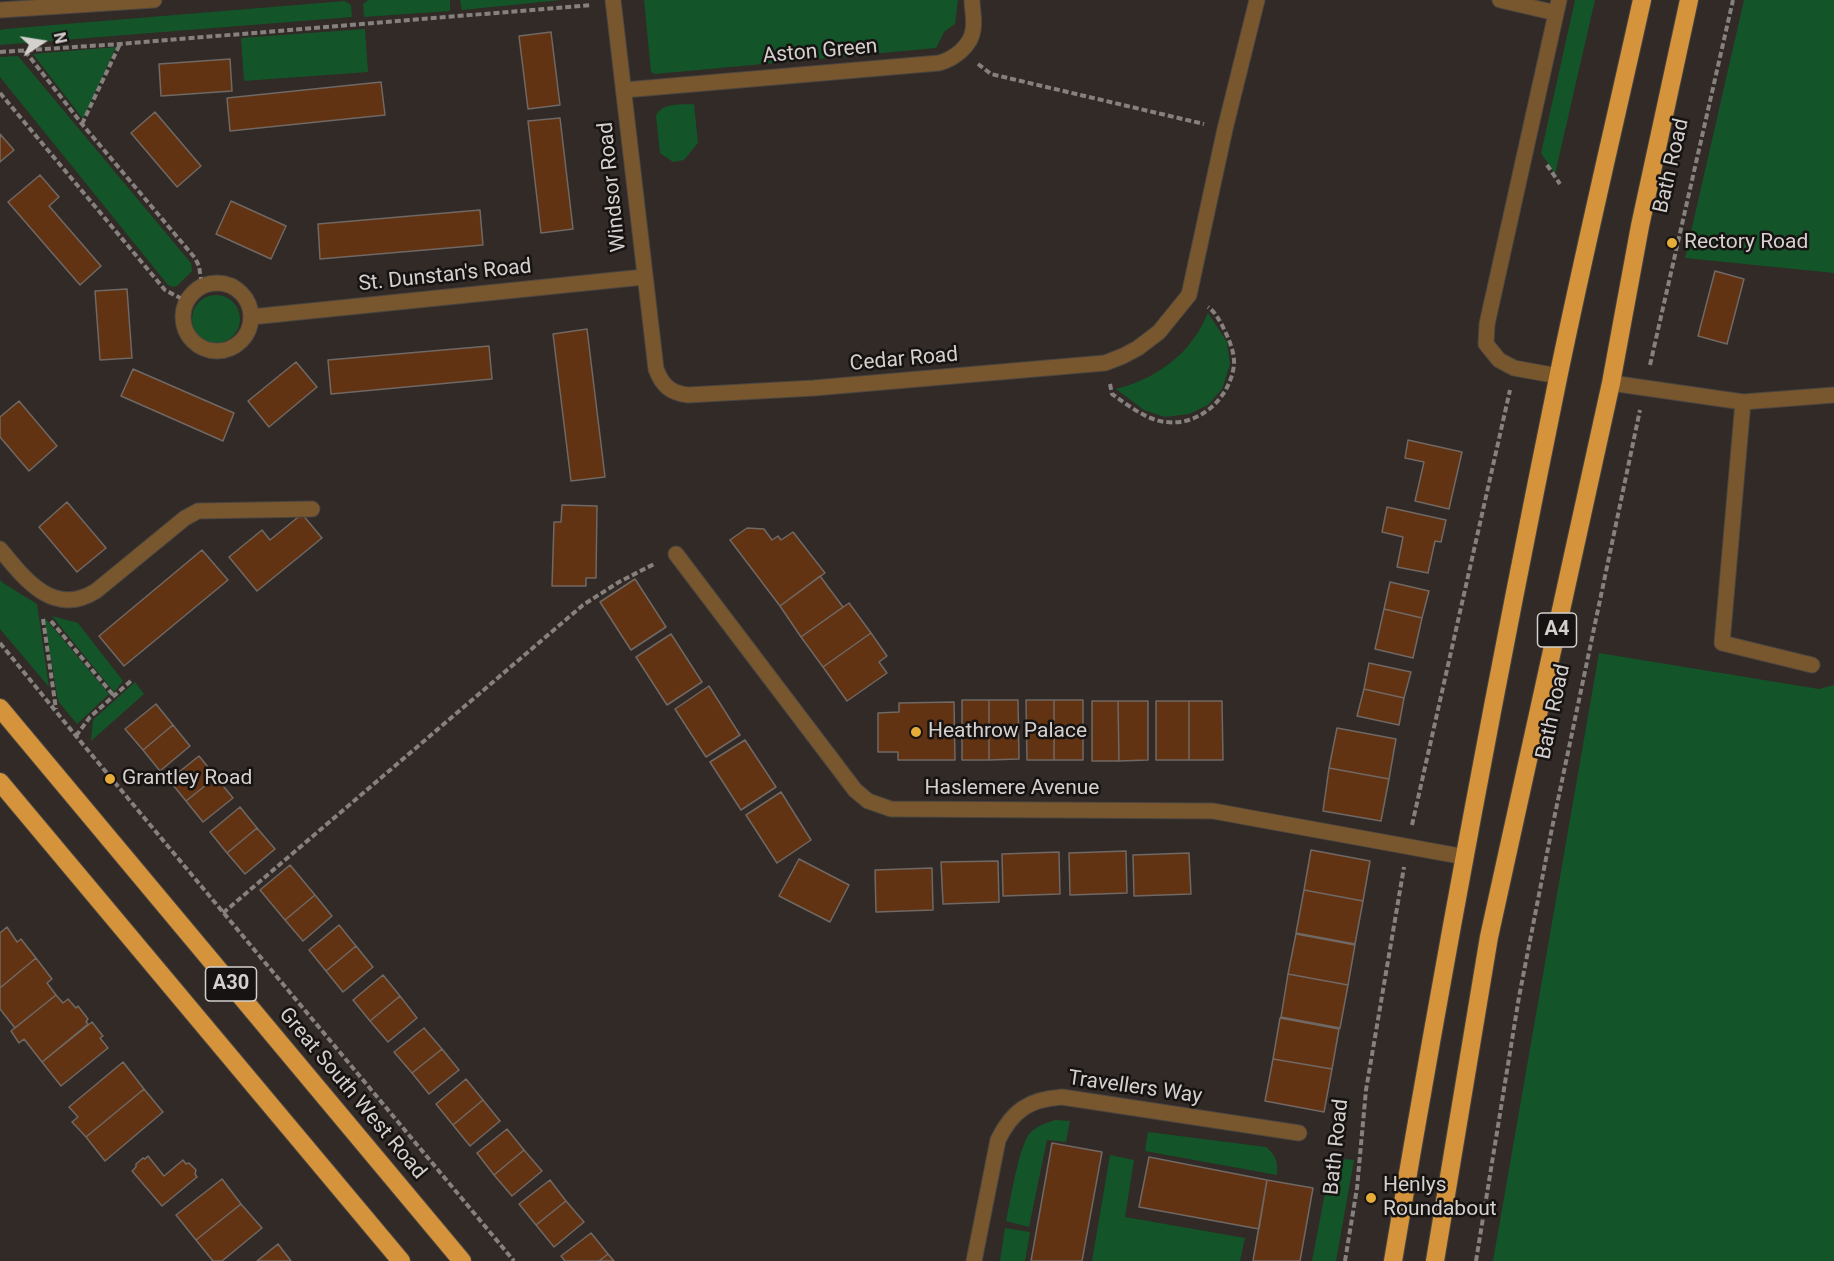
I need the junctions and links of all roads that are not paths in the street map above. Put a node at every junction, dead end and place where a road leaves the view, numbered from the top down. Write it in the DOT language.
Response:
graph roads {
  1 [pos="154,0"];
  2 [pos="972,0"];
  3 [pos="1257,0"];
  4 [pos="1500,0"];
  5 [pos="1642,0"];
  6 [pos="1689,0"];
  7 [pos="614,2"];
  8 [pos="1558,7"];
  9 [pos="0,10"];
  10 [pos="624,90"];
  11 [pos="644,277"];
  12 [pos="251,317"];
  13 [pos="656,369"];
  14 [pos="1558,376"];
  15 [pos="1611,383"];
  16 [pos="1834,396"];
  17 [pos="1743,402"];
  18 [pos="312,509"];
  19 [pos="0,549"];
  20 [pos="676,554"];
  21 [pos="1812,665"];
  22 [pos="0,708"];
  23 [pos="0,782"];
  24 [pos="1465,857"];
  25 [pos="1299,1133"];
  26 [pos="401,1261"];
  27 [pos="462,1261"];
  28 [pos="974,1261"];
  29 [pos="1393,1261"];
  30 [pos="1435,1261"];
  1 -- 9 [label="street"];
  2 -- 10 [label="street, Aston Green"];
  3 -- 13 [label="street, Cedar Road"];
  4 -- 8 [label="street"];
  5 -- 14 [label="highway, A4"];
  6 -- 15 [label="highway, Bath Road / A4"];
  7 -- 10 [label="street, Windsor Road"];
  8 -- 14 [label="street"];
  10 -- 11 [label="street, Windsor Road"];
  11 -- 12 [label="street, St. Dunstan's Road"];
  11 -- 13 [label="street, Windsor Road"];
  12 -- 12 [label="street"];
  14 -- 24 [label="highway, A4"];
  15 -- 17 [label="street"];
  15 -- 30 [label="highway, Bath Road / A4"];
  16 -- 17 [label="street"];
  17 -- 21 [label="street"];
  18 -- 19 [label="street"];
  20 -- 24 [label="street, Haslemere Avenue"];
  22 -- 27 [label="highway, Great South West Road / A30"];
  23 -- 26 [label="highway, A30"];
  24 -- 29 [label="highway, A4"];
  25 -- 28 [label="street, Travellers Way"];
}
